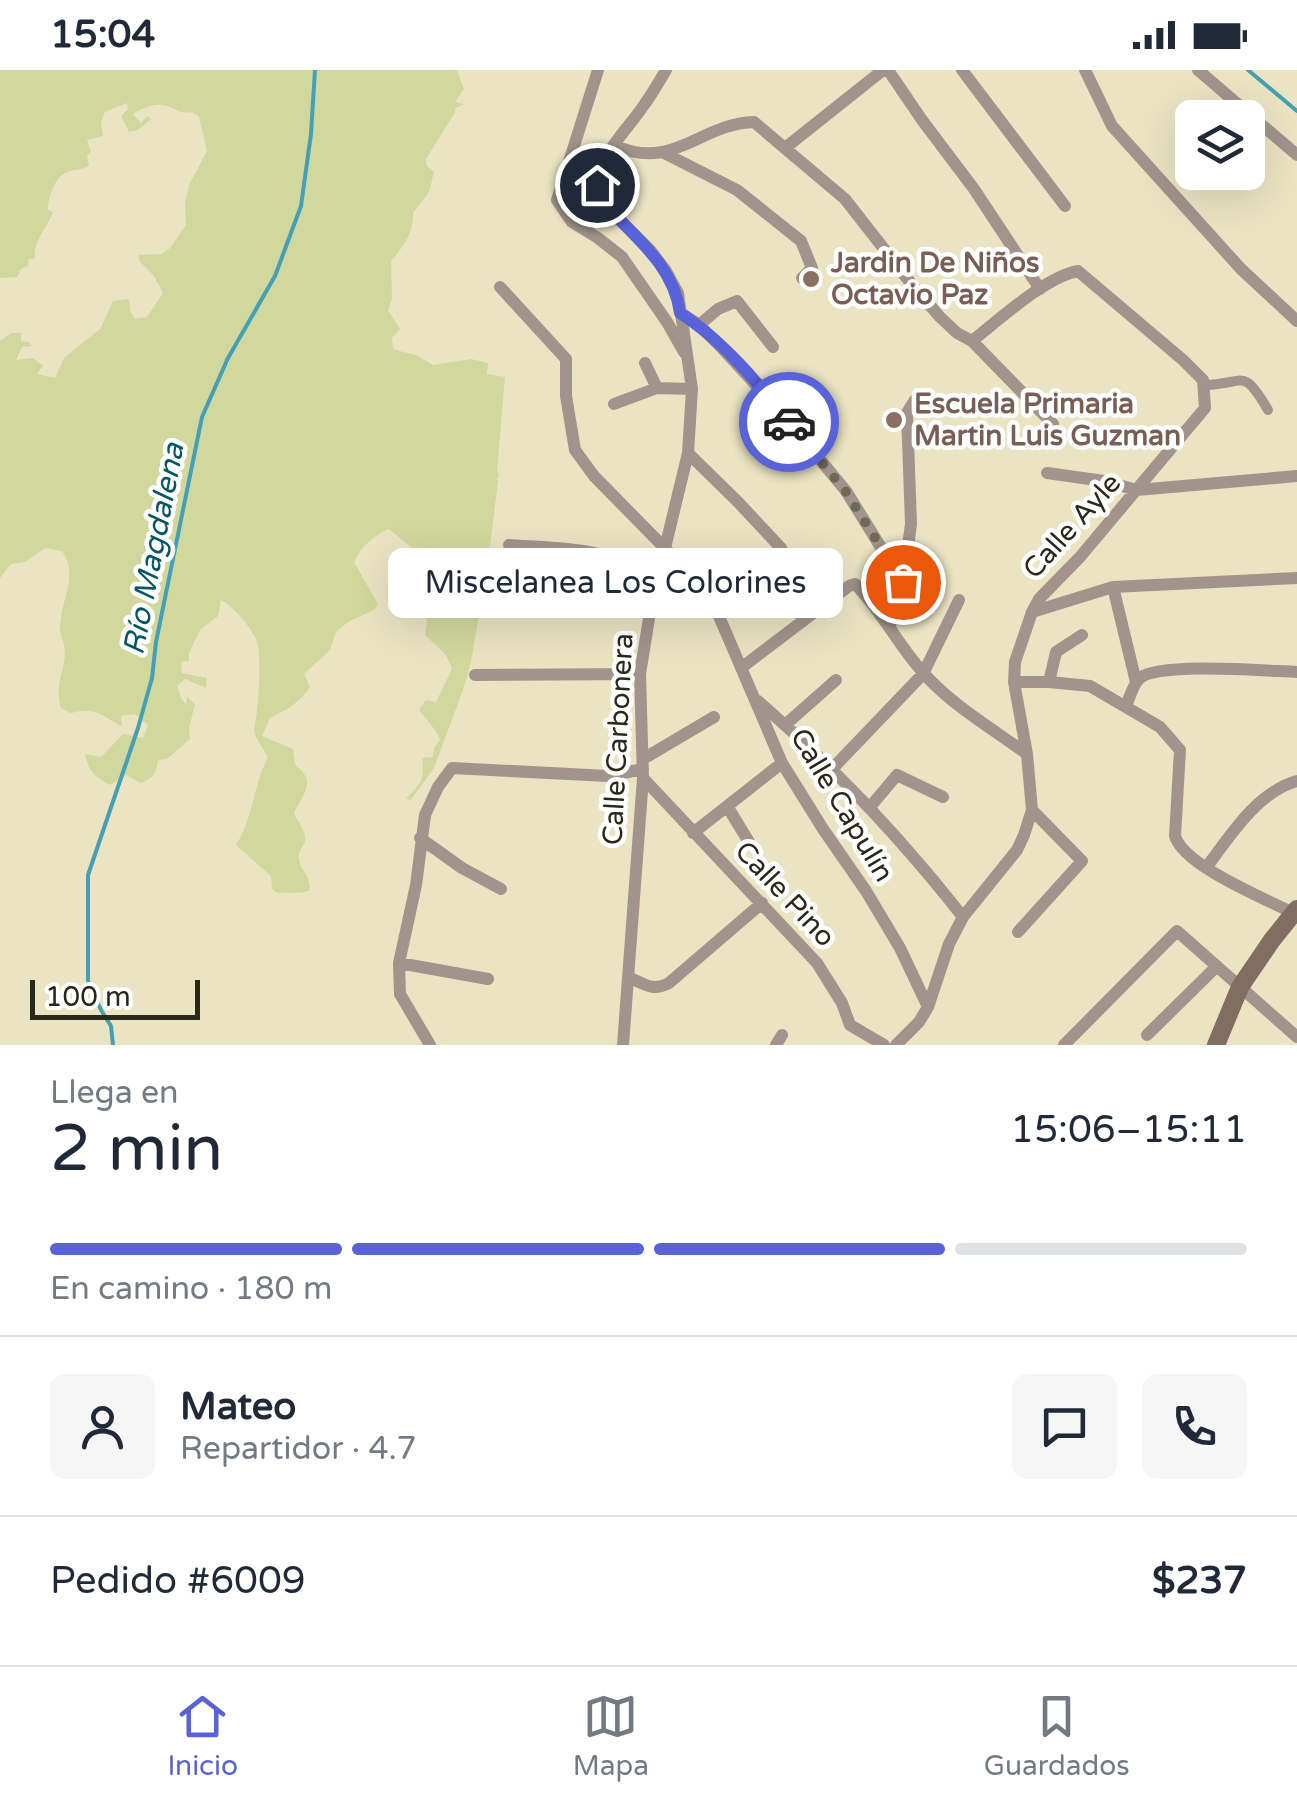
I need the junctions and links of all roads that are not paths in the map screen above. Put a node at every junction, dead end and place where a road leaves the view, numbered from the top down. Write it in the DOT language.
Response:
graph roads {
  1 [pos="598,70"];
  2 [pos="666,70"];
  3 [pos="886,70"];
  4 [pos="962,70"];
  5 [pos="1085,70"];
  6 [pos="1198,70"];
  7 [pos="615,146"];
  8 [pos="785,148"];
  9 [pos="664,153"];
  10 [pos="1297,155"];
  11 [pos="1065,206"];
  12 [pos="802,278"];
  13 [pos="500,287"];
  14 [pos="1040,289"];
  15 [pos="680,313"];
  16 [pos="1297,321"];
  17 [pos="700,325"];
  18 [pos="972,341"];
  19 [pos="773,347"];
  20 [pos="688,360"];
  21 [pos="645,363"];
  22 [pos="1203,385"];
  23 [pos="657,388"];
  24 [pos="692,389"];
  25 [pos="916,400"];
  26 [pos="614,404"];
  27 [pos="1268,410"];
  28 [pos="1053,424"];
  29 [pos="688,453"];
  30 [pos="1047,473"];
  31 [pos="1297,476"];
  32 [pos="1137,490"];
  33 [pos="509,545"];
  34 [pos="665,549"];
  35 [pos="1297,578"];
  36 [pos="903,582"];
  37 [pos="1113,587"];
  38 [pos="959,600"];
  39 [pos="651,606"];
  40 [pos="1032,612"];
  41 [pos="802,622"];
  42 [pos="890,626"];
  43 [pos="1082,635"];
  44 [pos="741,668"];
  45 [pos="1297,672"];
  46 [pos="640,674"];
  47 [pos="923,674"];
  48 [pos="475,676"];
  49 [pos="836,680"];
  50 [pos="1014,682"];
  51 [pos="1049,682"];
  52 [pos="1136,682"];
  53 [pos="754,697"];
  54 [pos="1126,706"];
  55 [pos="714,717"];
  56 [pos="786,725"];
  57 [pos="1027,754"];
  58 [pos="782,763"];
  59 [pos="833,768"];
  60 [pos="643,769"];
  61 [pos="1297,781"];
  62 [pos="943,797"];
  63 [pos="727,806"];
  64 [pos="870,807"];
  65 [pos="1032,810"];
  66 [pos="693,833"];
  67 [pos="420,838"];
  68 [pos="749,842"];
  69 [pos="1206,868"];
  70 [pos="501,889"];
  71 [pos="762,903"];
  72 [pos="1295,911"];
  73 [pos="963,916"];
  74 [pos="1018,932"];
  75 [pos="399,963"];
  76 [pos="1217,966"];
  77 [pos="628,977"];
  78 [pos="488,980"];
  79 [pos="1240,987"];
  80 [pos="928,1007"];
  81 [pos="1147,1034"];
  82 [pos="1297,1037"];
  83 [pos="430,1045"];
  84 [pos="623,1045"];
  85 [pos="884,1045"];
  86 [pos="896,1045"];
  87 [pos="1064,1045"];
  88 [pos="1216,1045"];
  1 -- 20 [label="street"];
  2 -- 7 [label="street, Calle Carbonera"];
  3 -- 8 [label="street"];
  3 -- 14 [label="street"];
  4 -- 11 [label="street"];
  5 -- 16 [label="street"];
  6 -- 10 [label="street"];
  7 -- 9 [label="street"];
  7 -- 15 [label="street, Calle Carbonera"];
  8 -- 9 [label="street"];
  8 -- 18 [label="street"];
  9 -- 12 [label="street"];
  13 -- 34 [label="street, Calle Capulín"];
  14 -- 18 [label="street"];
  14 -- 22 [label="street"];
  15 -- 17 [label="street"];
  15 -- 20 [label="street, Calle Carbonera"];
  17 -- 19 [label="street"];
  17 -- 36 [label="street"];
  18 -- 28 [label="street"];
  20 -- 24 [label="street, Calle Carbonera"];
  21 -- 23 [label="street"];
  22 -- 27 [label="street"];
  22 -- 32 [label="street, Calle Ayle"];
  23 -- 24 [label="street"];
  23 -- 26 [label="street"];
  24 -- 29 [label="street, Calle Carbonera"];
  25 -- 36 [label="street"];
  29 -- 34 [label="street, Calle Carbonera"];
  29 -- 41 [label="street"];
  30 -- 32 [label="street"];
  31 -- 32 [label="street"];
  32 -- 40 [label="street, Calle Ayle"];
  33 -- 39 [label="street"];
  34 -- 39 [label="street, Calle Carbonera"];
  34 -- 44 [label="street, Calle Capulín"];
  35 -- 37 [label="street"];
  36 -- 42 [label="street"];
  37 -- 40 [label="street"];
  37 -- 52 [label="street"];
  38 -- 47 [label="street"];
  39 -- 46 [label="street, Calle Carbonera"];
  40 -- 50 [label="street, Calle Ayle"];
  41 -- 42 [label="street"];
  41 -- 44 [label="street"];
  42 -- 47 [label="street"];
  43 -- 51 [label="street"];
  44 -- 53 [label="street, Calle Capulín"];
  45 -- 52 [label="street"];
  46 -- 48 [label="street"];
  46 -- 60 [label="street, Calle Carbonera"];
  47 -- 57 [label="street"];
  47 -- 59 [label="street"];
  49 -- 56 [label="street"];
  50 -- 51 [label="street"];
  50 -- 57 [label="street, Calle Ayle"];
  51 -- 54 [label="street"];
  52 -- 54 [label="street"];
  53 -- 56 [label="street, Calle Capulín"];
  53 -- 58 [label="street, Calle Capulín"];
  54 -- 69 [label="street"];
  55 -- 60 [label="street"];
  56 -- 59 [label="street, Calle Capulín"];
  57 -- 65 [label="street, Calle Ayle"];
  58 -- 63 [label="street"];
  58 -- 80 [label="street, Calle Capulín"];
  59 -- 64 [label="street, Calle Capulín"];
  60 -- 66 [label="street, Calle Pino"];
  60 -- 67 [label="street"];
  60 -- 77 [label="street, Calle Carbonera"];
  61 -- 69 [label="street"];
  62 -- 64 [label="street"];
  63 -- 66 [label="street"];
  63 -- 68 [label="street"];
  64 -- 73 [label="street, Calle Capulín"];
  65 -- 73 [label="street, Calle Ayle"];
  65 -- 74 [label="street"];
  66 -- 71 [label="street, Calle Pino"];
  67 -- 70 [label="street"];
  67 -- 75 [label="street"];
  69 -- 72 [label="street"];
  71 -- 77 [label="street"];
  71 -- 85 [label="street, Calle Pino"];
  72 -- 79 [label="main road"];
  73 -- 80 [label="street, Calle Ayle"];
  75 -- 78 [label="street"];
  75 -- 83 [label="street"];
  76 -- 79 [label="street"];
  76 -- 81 [label="street"];
  76 -- 87 [label="street"];
  77 -- 84 [label="street, Calle Carbonera"];
  79 -- 82 [label="street"];
  79 -- 88 [label="main road"];
  80 -- 86 [label="street, Calle Ayle"];
}
